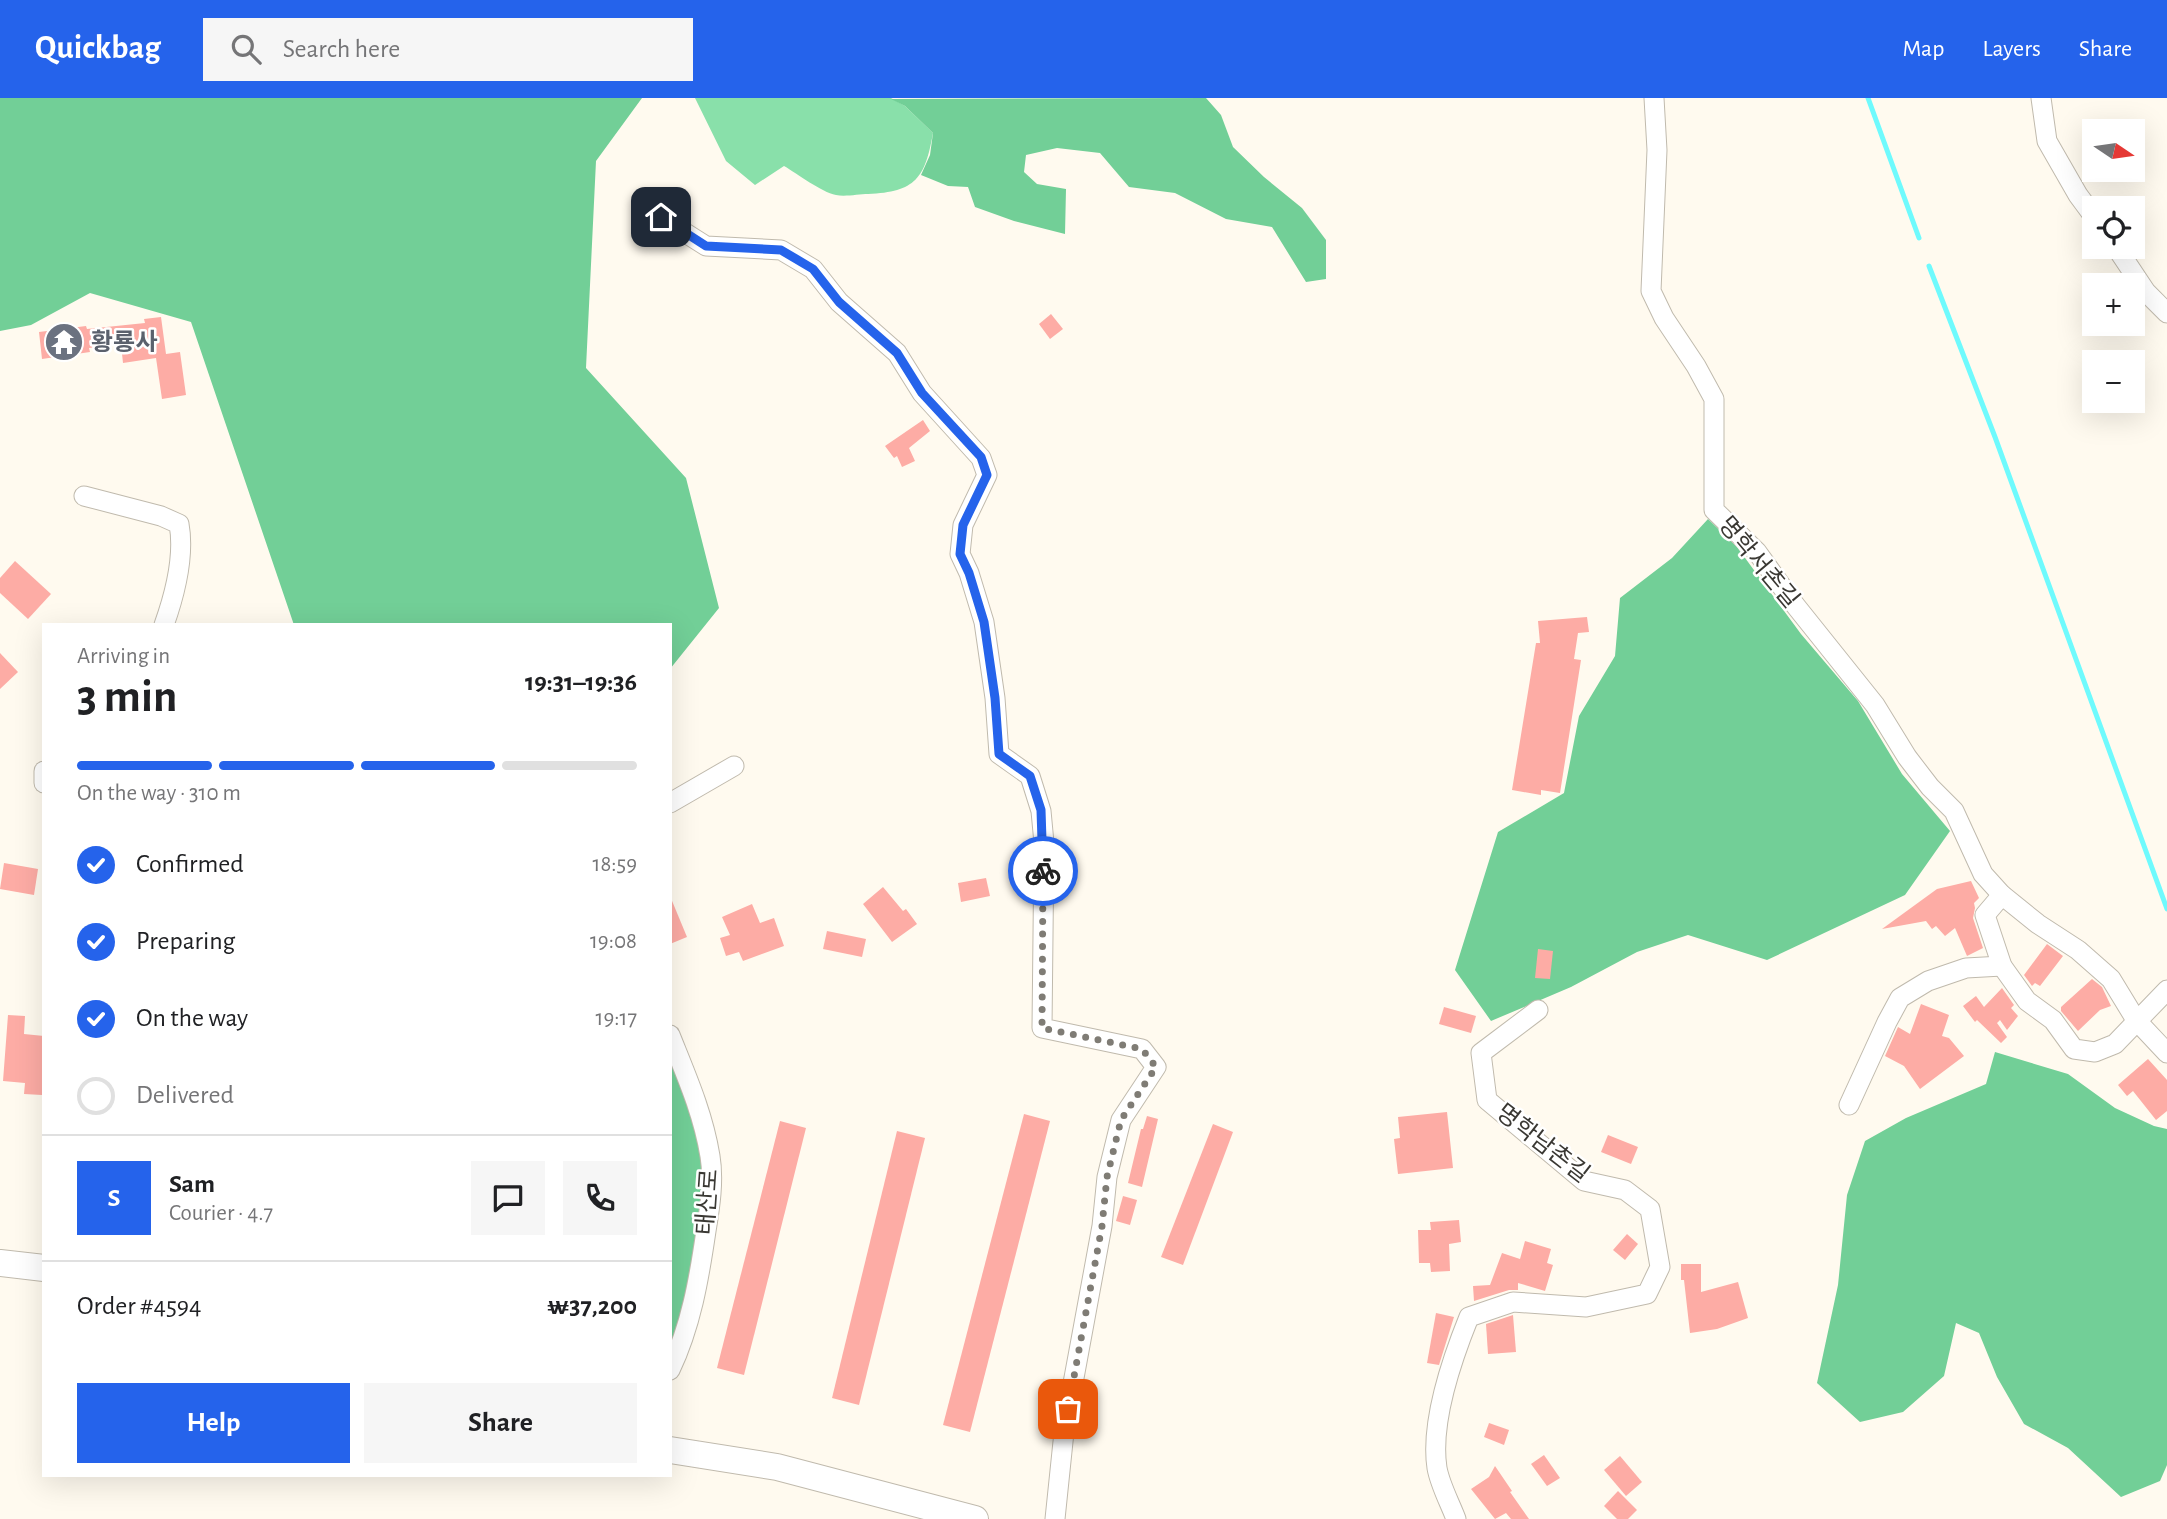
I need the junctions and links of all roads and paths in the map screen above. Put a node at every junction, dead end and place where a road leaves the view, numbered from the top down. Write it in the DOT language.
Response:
graph roads {
  1 [pos="1654,98"];
  2 [pos="2041,98"];
  3 [pos="2082,200"];
  4 [pos="646,208"];
  5 [pos="2124,259"];
  6 [pos="2167,313"];
  7 [pos="84,496"];
  8 [pos="165,623"];
  9 [pos="734,766"];
  10 [pos="672,802"];
  11 [pos="2002,895"];
  12 [pos="2002,966"];
  13 [pos="2167,990"];
  14 [pos="1538,1010"];
  15 [pos="2136,1020"];
  16 [pos="672,1040"];
  17 [pos="2167,1053"];
  18 [pos="1849,1105"];
  19 [pos="0,1263"];
  20 [pos="42,1268"];
  21 [pos="672,1366"];
  22 [pos="672,1450"];
  23 [pos="975,1519"];
  24 [pos="1055,1519"];
  25 [pos="1456,1519"];
  1 -- 11 [label="street, 명학서촌길"];
  2 -- 3 [label="street"];
  4 -- 24 [label="street"];
  5 -- 6 [label="street"];
  7 -- 8 [label="street"];
  9 -- 10 [label="street"];
  11 -- 12 [label="street"];
  11 -- 15 [label="street, 명학서촌길"];
  12 -- 15 [label="street"];
  12 -- 18 [label="street"];
  13 -- 15 [label="street"];
  14 -- 25 [label="street, 명학남촌길"];
  15 -- 17 [label="street, 명학서촌길"];
  16 -- 21 [label="street, 태산로"];
  19 -- 20 [label="street"];
  22 -- 23 [label="street"];
}
